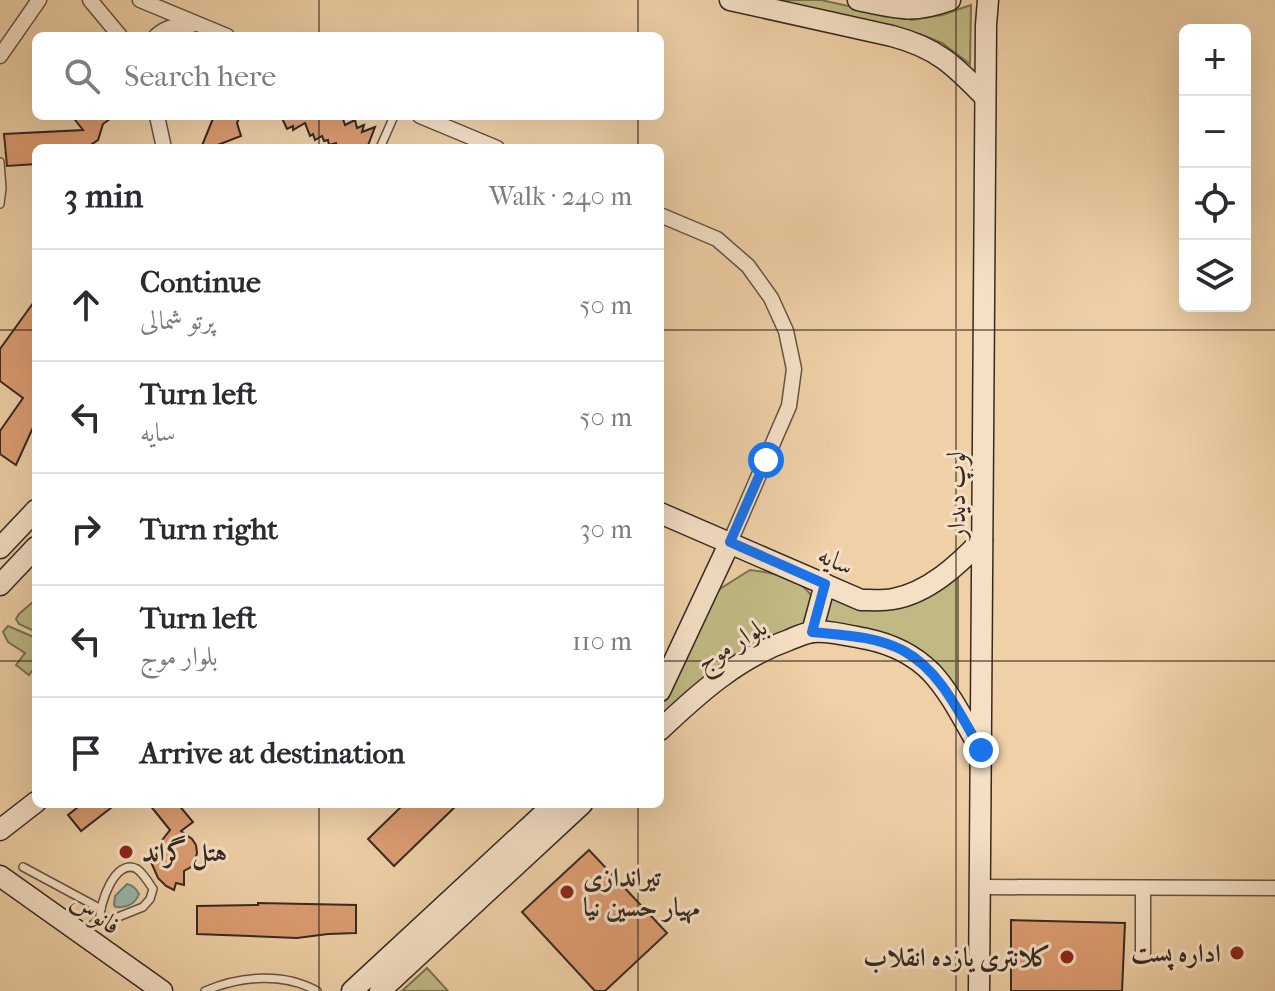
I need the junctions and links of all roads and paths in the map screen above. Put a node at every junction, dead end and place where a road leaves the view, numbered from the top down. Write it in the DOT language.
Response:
graph roads {
  1 [pos="39,0"];
  2 [pos="90,0"];
  3 [pos="140,0"];
  4 [pos="730,0"];
  5 [pos="858,0"];
  6 [pos="950,0"];
  7 [pos="988,0"];
  8 [pos="200,25"];
  9 [pos="117,32"];
  10 [pos="162,32"];
  11 [pos="217,32"];
  12 [pos="0,56"];
  13 [pos="985,97"];
  14 [pos="158,120"];
  15 [pos="392,120"];
  16 [pos="430,120"];
  17 [pos="163,144"];
  18 [pos="382,144"];
  19 [pos="487,144"];
  20 [pos="0,162"];
  21 [pos="0,204"];
  22 [pos="664,217"];
  23 [pos="32,514"];
  24 [pos="664,515"];
  25 [pos="982,540"];
  26 [pos="730,542"];
  27 [pos="0,548"];
  28 [pos="32,551"];
  29 [pos="825,584"];
  30 [pos="0,585"];
  31 [pos="812,632"];
  32 [pos="664,682"];
  33 [pos="664,726"];
  34 [pos="981,750"];
  35 [pos="32,805"];
  36 [pos="567,808"];
  37 [pos="567,808"];
  38 [pos="0,830"];
  39 [pos="23,867"];
  40 [pos="0,876"];
  41 [pos="980,887"];
  42 [pos="1143,888"];
  43 [pos="1275,888"];
  44 [pos="101,909"];
  45 [pos="100,919"];
  46 [pos="81,934"];
  47 [pos="1143,953"];
  48 [pos="162,991"];
  49 [pos="205,991"];
  50 [pos="317,991"];
  51 [pos="352,991"];
  52 [pos="380,991"];
  53 [pos="979,991"];
  1 -- 12 [label="street"];
  2 -- 9 [label="street"];
  3 -- 8 [label="street"];
  4 -- 13 [label="street"];
  5 -- 6 [label="street"];
  7 -- 13 [label="street, لوپ دیدار"];
  8 -- 10 [label="street"];
  8 -- 11 [label="street"];
  13 -- 25 [label="street, لوپ دیدار"];
  14 -- 17 [label="street"];
  15 -- 18 [label="lane"];
  16 -- 19 [label="street"];
  20 -- 21 [label="lane"];
  22 -- 26 [label="street"];
  23 -- 27 [label="street"];
  24 -- 26 [label="street, سایه"];
  25 -- 29 [label="street, سایه"];
  25 -- 34 [label="street, لوپ دیدار"];
  26 -- 29 [label="street, سایه"];
  26 -- 32 [label="street, بلوار موج"];
  28 -- 30 [label="street"];
  29 -- 31 [label="street"];
  31 -- 33 [label="street, بلوار موج"];
  31 -- 34 [label="street, بلوار موج"];
  34 -- 41 [label="street, لوپ دیدار"];
  35 -- 38 [label="street"];
  36 -- 51 [label="street"];
  37 -- 52 [label="street"];
  39 -- 44 [label="lane"];
  40 -- 46 [label="street, فانوس"];
  41 -- 42 [label="street"];
  41 -- 53 [label="street, لوپ دیدار"];
  42 -- 43 [label="street"];
  42 -- 47 [label="street"];
  44 -- 45 [label="lane"];
  44 -- 45 [label="lane"];
  45 -- 46 [label="lane"];
  46 -- 48 [label="street, فانوس"];
  49 -- 50 [label="lane"];
}
